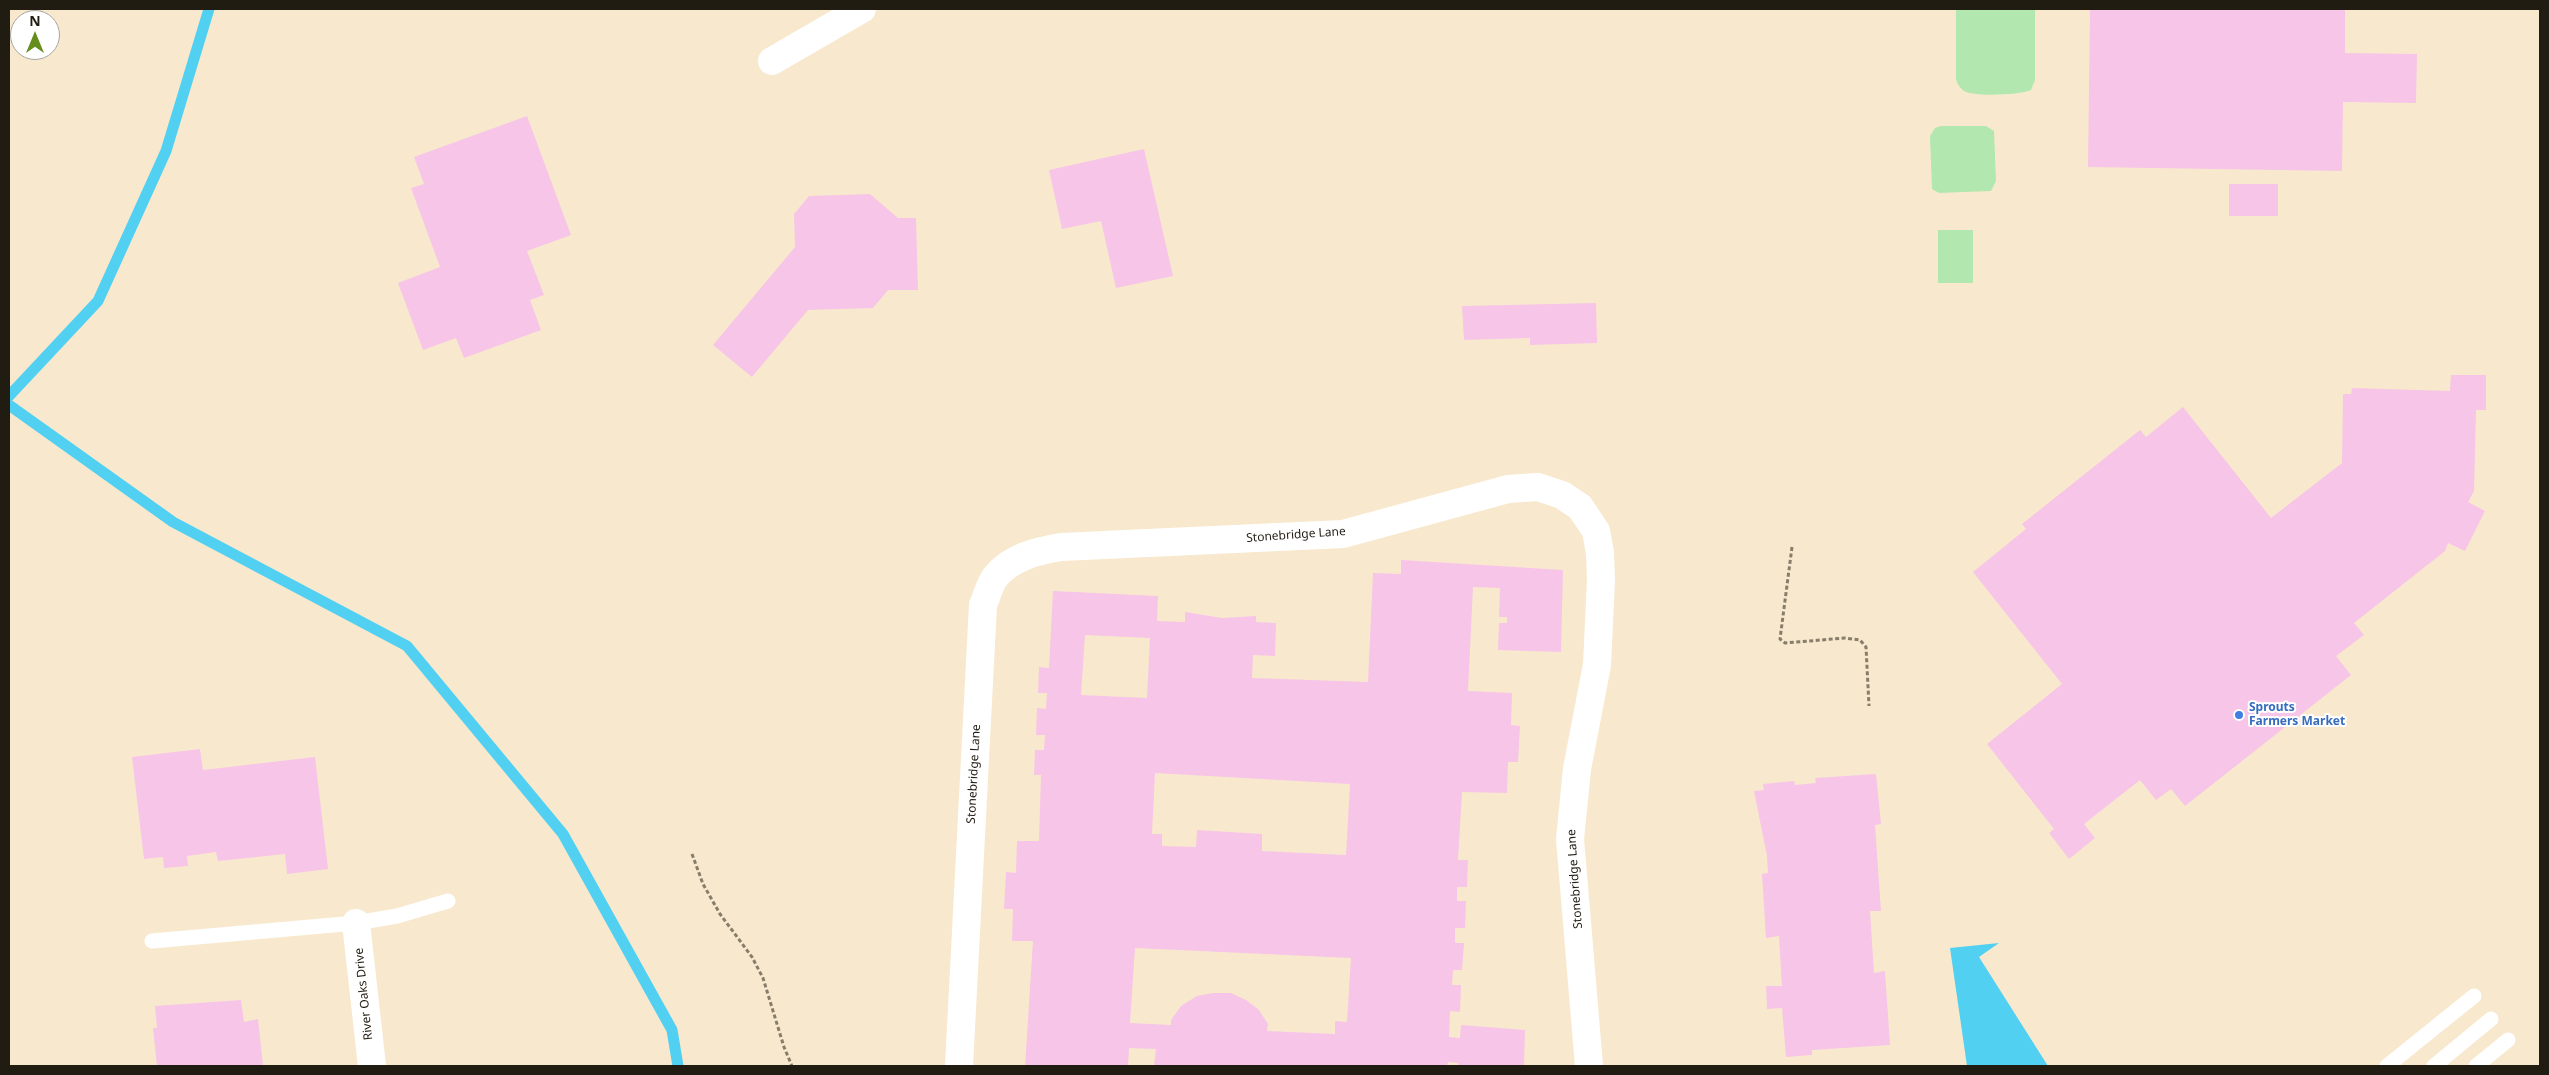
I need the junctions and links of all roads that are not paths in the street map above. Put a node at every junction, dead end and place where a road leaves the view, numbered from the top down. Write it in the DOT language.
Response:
graph roads {
  1 [pos="862,9"];
  2 [pos="772,61"];
  3 [pos="448,901"];
  4 [pos="356,923"];
  5 [pos="152,941"];
  6 [pos="2474,996"];
  7 [pos="2491,1019"];
  8 [pos="2508,1040"];
  9 [pos="372,1066"];
  10 [pos="959,1066"];
  11 [pos="1589,1066"];
  12 [pos="2387,1066"];
  13 [pos="2434,1066"];
  14 [pos="2476,1066"];
  1 -- 2 [label="street"];
  3 -- 4 [label="lane"];
  4 -- 5 [label="lane"];
  4 -- 9 [label="street, River Oaks Drive"];
  6 -- 12 [label="lane"];
  7 -- 13 [label="lane"];
  8 -- 14 [label="lane"];
  10 -- 11 [label="street, Stonebridge Lane"];
}
